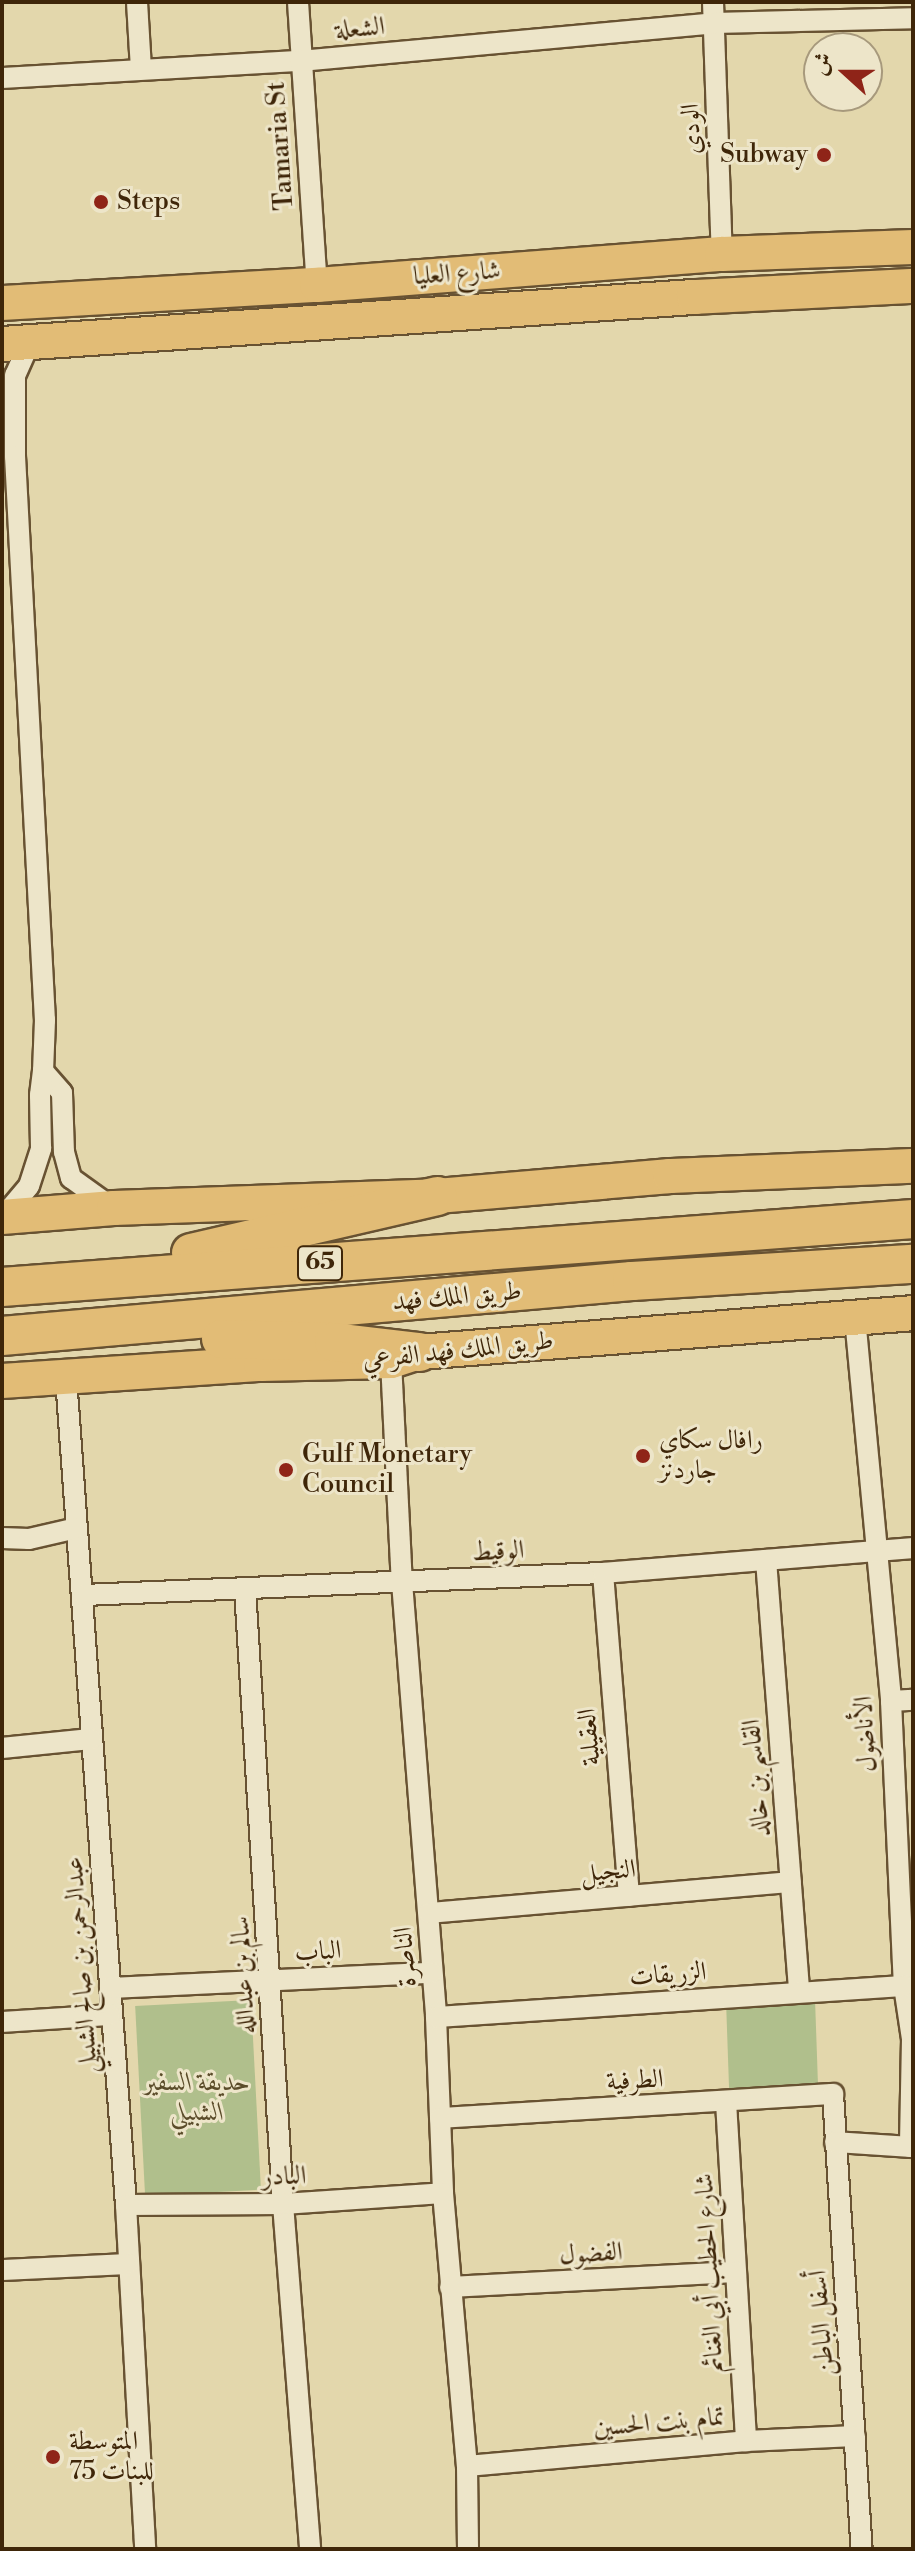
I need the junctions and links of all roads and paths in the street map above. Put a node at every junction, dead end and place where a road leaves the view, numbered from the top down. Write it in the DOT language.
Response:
graph roads {
  1 [pos="137,2"];
  2 [pos="298,2"];
  3 [pos="817,11"];
  4 [pos="714,12"];
  5 [pos="913,18"];
  6 [pos="300,61"];
  7 [pos="141,69"];
  8 [pos="2,78"];
  9 [pos="913,247"];
  10 [pos="722,254"];
  11 [pos="317,285"];
  12 [pos="913,286"];
  13 [pos="2,303"];
  14 [pos="16,343"];
  15 [pos="2,396"];
  16 [pos="15,456"];
  17 [pos="43,1071"];
  18 [pos="913,1166"];
  19 [pos="437,1196"];
  20 [pos="114,1208"];
  21 [pos="2,1217"];
  22 [pos="913,1219"];
  23 [pos="913,1264"];
  24 [pos="59,1284"];
  25 [pos="2,1287"];
  26 [pos="913,1313"];
  27 [pos="855,1318"];
  28 [pos="74,1332"];
  29 [pos="2,1336"];
  30 [pos="405,1357"];
  31 [pos="66,1378"];
  32 [pos="2,1381"];
  33 [pos="77,1528"];
  34 [pos="2,1538"];
  35 [pos="913,1548"];
  36 [pos="878,1551"];
  37 [pos="766,1560"];
  38 [pos="603,1573"];
  39 [pos="402,1582"];
  40 [pos="245,1589"];
  41 [pos="84,1595"];
  42 [pos="913,1700"];
  43 [pos="891,1701"];
  44 [pos="91,1739"];
  45 [pos="2,1748"];
  46 [pos="791,1882"];
  47 [pos="629,1896"];
  48 [pos="429,1913"];
  49 [pos="432,1973"];
  50 [pos="271,1980"];
  51 [pos="904,1986"];
  52 [pos="110,1988"];
  53 [pos="799,1992"];
  54 [pos="110,2015"];
  55 [pos="436,2017"];
  56 [pos="2,2022"];
  57 [pos="913,2039"];
  58 [pos="833,2094"];
  59 [pos="726,2102"];
  60 [pos="440,2118"];
  61 [pos="835,2142"];
  62 [pos="912,2147"];
  63 [pos="443,2193"];
  64 [pos="283,2204"];
  65 [pos="126,2205"];
  66 [pos="128,2264"];
  67 [pos="2,2270"];
  68 [pos="735,2272"];
  69 [pos="450,2287"];
  70 [pos="855,2436"];
  71 [pos="746,2441"];
  72 [pos="467,2466"];
  73 [pos="145,2549"];
  74 [pos="310,2549"];
  75 [pos="468,2549"];
  76 [pos="862,2549"];
  1 -- 7 [label="street"];
  2 -- 6 [label="street, Tamaria St"];
  3 -- 4 [label="street, الشعلة"];
  3 -- 5 [label="street, الشعلة"];
  4 -- 6 [label="street, الشعلة"];
  4 -- 10 [label="street, الودي"];
  6 -- 7 [label="street, الشعلة"];
  6 -- 11 [label="street, Tamaria St"];
  7 -- 8 [label="street, الشعلة"];
  9 -- 10 [label="main road, شارع العليا"];
  10 -- 11 [label="main road, شارع العليا"];
  11 -- 13 [label="main road, شارع العليا"];
  12 -- 14 [label="main road, شارع العليا"];
  14 -- 16 [label="street"];
  15 -- 16 [label="street"];
  16 -- 17 [label="street"];
  17 -- 20 [label="street"];
  17 -- 21 [label="street"];
  18 -- 19 [label="main road"];
  19 -- 20 [label="main road"];
  19 -- 24 [label="highway"];
  20 -- 21 [label="main road"];
  22 -- 24 [label="highway, طريق الملك فهد / 65"];
  23 -- 28 [label="highway, طريق الملك فهد / 65"];
  24 -- 25 [label="highway, طريق الملك فهد / 65"];
  26 -- 27 [label="main road, طريق الملك فهد الفرعي"];
  27 -- 30 [label="main road, طريق الملك فهد الفرعي"];
  27 -- 36 [label="street, الأناضول"];
  28 -- 29 [label="highway, طريق الملك فهد / 65"];
  28 -- 30 [label="highway"];
  30 -- 31 [label="main road, طريق الملك فهد الفرعي"];
  30 -- 39 [label="street, الناصرة"];
  31 -- 32 [label="main road, طريق الملك فهد الفرعي"];
  31 -- 33 [label="street, عبدالرحمن بن صالح الشبيلي"];
  33 -- 34 [label="street"];
  33 -- 41 [label="street, عبدالرحمن بن صالح الشبيلي"];
  35 -- 36 [label="street, الوقيط"];
  36 -- 37 [label="street, الوقيط"];
  36 -- 43 [label="street, الأناضول"];
  37 -- 38 [label="street, الوقيط"];
  37 -- 46 [label="street, القاسم بن خالد"];
  38 -- 39 [label="street, الوقيط"];
  38 -- 47 [label="street, العقيلية"];
  39 -- 40 [label="street, الوقيط"];
  39 -- 48 [label="street, الناصرة"];
  40 -- 41 [label="street, الوقيط"];
  40 -- 50 [label="street, سالم بن عبدالله"];
  41 -- 44 [label="street, عبدالرحمن بن صالح الشبيلي"];
  42 -- 43 [label="street"];
  43 -- 51 [label="street, الأناضول"];
  44 -- 45 [label="street"];
  44 -- 52 [label="street, عبدالرحمن بن صالح الشبيلي"];
  46 -- 47 [label="street, النجيل"];
  46 -- 53 [label="street, القاسم بن خالد"];
  47 -- 48 [label="street, النجيل"];
  48 -- 49 [label="street, الناصرة"];
  49 -- 50 [label="street, الباب"];
  49 -- 55 [label="street, الناصرة"];
  50 -- 52 [label="street, الباب"];
  50 -- 64 [label="street, سالم بن عبدالله"];
  51 -- 53 [label="street, الزريقات"];
  51 -- 57 [label="street, الأناضول"];
  52 -- 54 [label="street, عبدالرحمن بن صالح الشبيلي"];
  53 -- 55 [label="street, الزريقات"];
  54 -- 56 [label="street"];
  54 -- 65 [label="street, عبدالرحمن بن صالح الشبيلي"];
  55 -- 60 [label="street, الناصرة"];
  57 -- 62 [label="street, الأناضول"];
  58 -- 59 [label="street, الطرفية"];
  58 -- 61 [label="street, أسفل الباطن"];
  59 -- 60 [label="street, الطرفية"];
  59 -- 68 [label="street, شارع الحطيب أبي الغنائم"];
  60 -- 63 [label="street, الناصرة"];
  61 -- 62 [label="street"];
  61 -- 70 [label="street, أسفل الباطن"];
  63 -- 64 [label="street, البادر"];
  63 -- 69 [label="street, الناصرة"];
  64 -- 65 [label="street, البادر"];
  64 -- 74 [label="street, سالم بن عبدالله"];
  65 -- 66 [label="street, عبدالرحمن بن صالح الشبيلي"];
  66 -- 67 [label="street"];
  66 -- 73 [label="street, عبدالرحمن بن صالح الشبيلي"];
  68 -- 69 [label="street, الفضول"];
  68 -- 71 [label="street, شارع الحطيب أبي الغنائم"];
  69 -- 72 [label="street, الناصرة"];
  70 -- 71 [label="street, تمام بنت الحسين"];
  70 -- 76 [label="street, أسفل الباطن"];
  71 -- 72 [label="street, تمام بنت الحسين"];
  72 -- 75 [label="street, الناصرة"];
}
